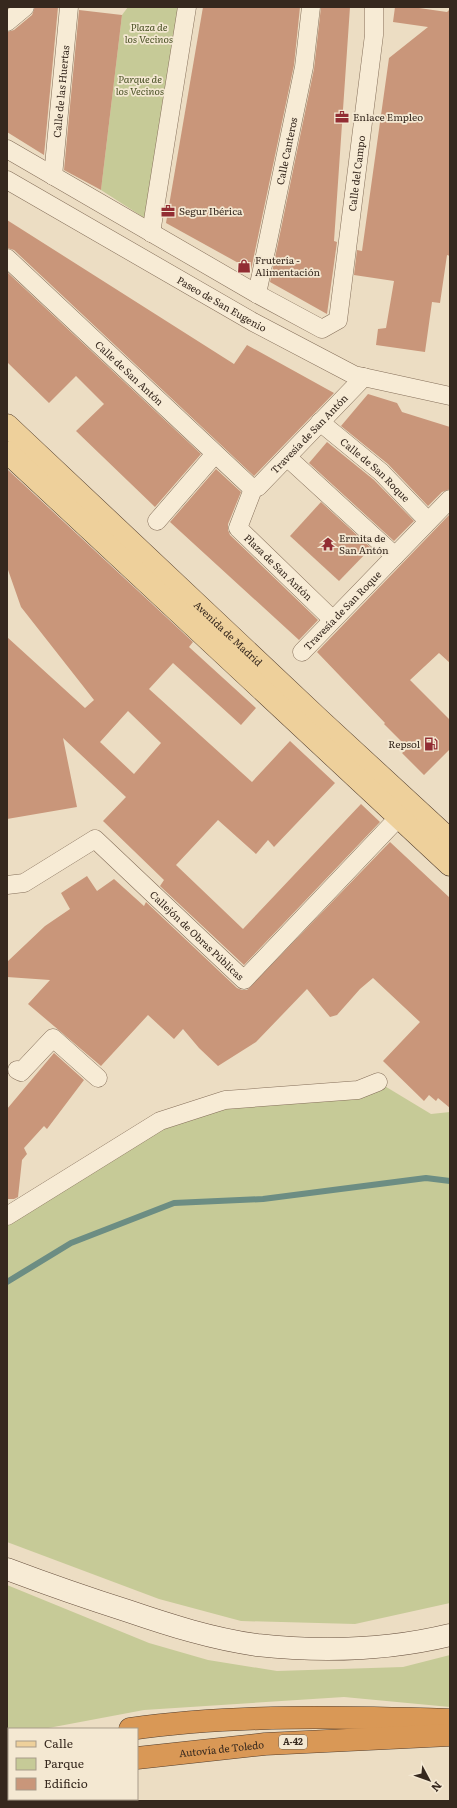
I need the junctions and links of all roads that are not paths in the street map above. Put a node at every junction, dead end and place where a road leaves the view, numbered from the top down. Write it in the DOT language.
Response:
graph roads {
  1 [pos="25,7"];
  2 [pos="69,7"];
  3 [pos="187,7"];
  4 [pos="312,7"];
  5 [pos="374,7"];
  6 [pos="7,22"];
  7 [pos="7,149"];
  8 [pos="53,176"];
  9 [pos="7,180"];
  10 [pos="151,233"];
  11 [pos="7,258"];
  12 [pos="257,294"];
  13 [pos="364,377"];
  14 [pos="450,396"];
  15 [pos="320,422"];
  16 [pos="7,425"];
  17 [pos="7,452"];
  18 [pos="215,454"];
  19 [pos="287,457"];
  20 [pos="253,489"];
  21 [pos="450,499"];
  22 [pos="428,520"];
  23 [pos="157,521"];
  24 [pos="395,556"];
  25 [pos="332,619"];
  26 [pos="302,652"];
  27 [pos="399,817"];
  28 [pos="450,840"];
  29 [pos="450,865"];
  30 [pos="7,885"];
  31 [pos="10,1072"];
  32 [pos="98,1078"];
  33 [pos="378,1082"];
  34 [pos="7,1216"];
  35 [pos="7,1570"];
  36 [pos="450,1635"];
  37 [pos="450,1720"];
  38 [pos="137,1728"];
  39 [pos="450,1735"];
  40 [pos="138,1758"];
  1 -- 6 [label="street"];
  2 -- 8 [label="street, Calle de las Huertas"];
  3 -- 10 [label="street"];
  4 -- 12 [label="street, Calle Canteros"];
  5 -- 12 [label="street, Calle del Campo"];
  7 -- 8 [label="street"];
  8 -- 10 [label="street"];
  9 -- 13 [label="street, Paseo de San Eugenio"];
  10 -- 12 [label="street"];
  11 -- 18 [label="street, Calle de San Antón"];
  13 -- 14 [label="street, Paseo de San Eugenio"];
  13 -- 15 [label="street, Travesía de San Antón"];
  15 -- 19 [label="street, Travesía de San Antón"];
  15 -- 22 [label="street, Calle de San Roque"];
  16 -- 28 [label="main road, Avenida de Madrid"];
  17 -- 27 [label="main road, Avenida de Madrid"];
  18 -- 20 [label="street, Calle de San Antón"];
  18 -- 23 [label="street"];
  19 -- 20 [label="street, Travesía de San Antón"];
  19 -- 24 [label="street"];
  20 -- 25 [label="street, Plaza de San Antón"];
  21 -- 22 [label="street, Travesía de San Roque"];
  22 -- 24 [label="street, Travesía de San Roque"];
  24 -- 25 [label="street, Travesía de San Roque"];
  25 -- 26 [label="street, Travesía de San Roque"];
  27 -- 29 [label="main road, Avenida de Madrid"];
  27 -- 30 [label="street, Callejón de Obras Públicas"];
  31 -- 32 [label="street"];
  33 -- 34 [label="street"];
  35 -- 36 [label="main road"];
  37 -- 38 [label="highway"];
  39 -- 40 [label="highway, Autovía de Toledo / A-42"];
}
